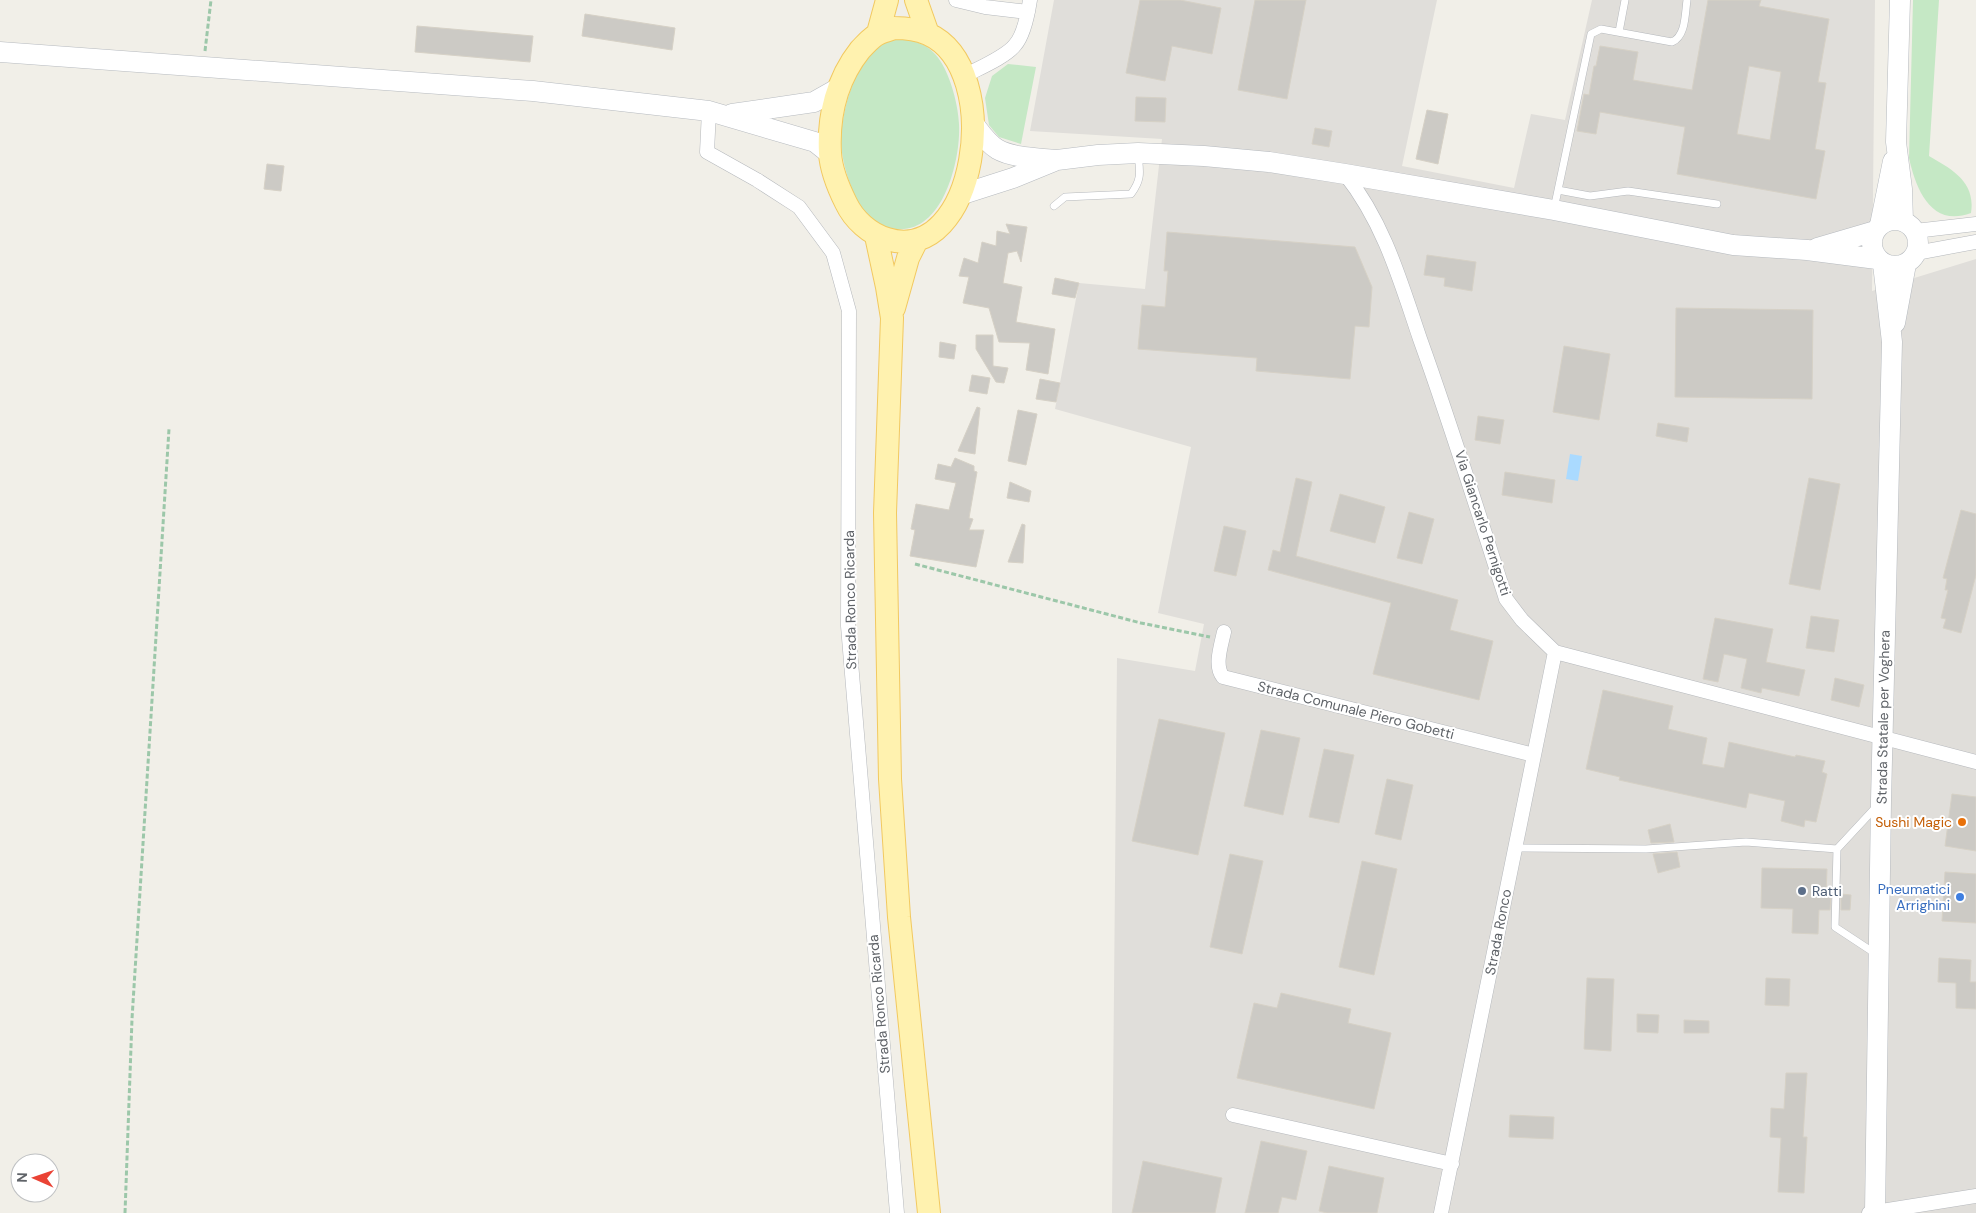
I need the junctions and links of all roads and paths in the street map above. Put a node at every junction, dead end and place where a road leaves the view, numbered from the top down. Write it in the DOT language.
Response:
graph roads {
  1 [pos="211,0"];
  2 [pos="887,0"];
  3 [pos="916,0"];
  4 [pos="956,0"];
  5 [pos="1625,0"];
  6 [pos="1687,0"];
  7 [pos="1900,0"];
  8 [pos="1029,6"];
  9 [pos="1619,32"];
  10 [pos="878,33"];
  11 [pos="928,34"];
  12 [pos="0,52"];
  13 [pos="203,67"];
  14 [pos="964,76"];
  15 [pos="837,89"];
  16 [pos="717,113"];
  17 [pos="973,123"];
  18 [pos="1896,142"];
  19 [pos="1138,153"];
  20 [pos="830,154"];
  21 [pos="1056,160"];
  22 [pos="1345,174"];
  23 [pos="1558,190"];
  24 [pos="960,195"];
  25 [pos="1717,204"];
  26 [pos="1054,206"];
  27 [pos="1554,210"];
  28 [pos="1976,224"];
  29 [pos="1909,226"];
  30 [pos="1878,228"];
  31 [pos="876,236"];
  32 [pos="917,240"];
  33 [pos="1976,242"];
  34 [pos="1807,250"];
  35 [pos="1911,259"];
  36 [pos="1880,261"];
  37 [pos="892,318"];
  38 [pos="1892,342"];
  39 [pos="169,430"];
  40 [pos="915,564"];
  41 [pos="1223,636"];
  42 [pos="1555,652"];
  43 [pos="1883,739"];
  44 [pos="1534,754"];
  45 [pos="1976,762"];
  46 [pos="1881,801"];
  47 [pos="1514,848"];
  48 [pos="1838,849"];
  49 [pos="1879,955"];
  50 [pos="1233,1115"];
  51 [pos="1452,1164"];
  52 [pos="1976,1196"];
  53 [pos="125,1213"];
  54 [pos="897,1213"];
  55 [pos="930,1213"];
  56 [pos="1441,1213"];
  57 [pos="1873,1213"];
  1 -- 13 [label="path"];
  2 -- 10 [label="main road"];
  3 -- 11 [label="main road"];
  4 -- 8 [label="street"];
  5 -- 9 [label="lane"];
  6 -- 9 [label="lane"];
  7 -- 18 [label="main road"];
  8 -- 14 [label="street"];
  9 -- 23 [label="lane"];
  10 -- 11 [label="main road"];
  10 -- 15 [label="main road"];
  11 -- 14 [label="main road"];
  12 -- 13 [label="main road"];
  13 -- 16 [label="main road"];
  14 -- 17 [label="main road"];
  15 -- 16 [label="main road"];
  15 -- 20 [label="main road"];
  16 -- 20 [label="main road"];
  16 -- 54 [label="street, Strada Ronco Ricarda"];
  17 -- 21 [label="main road"];
  17 -- 24 [label="main road"];
  18 -- 29 [label="main road"];
  18 -- 30 [label="main road"];
  19 -- 21 [label="main road"];
  19 -- 22 [label="main road"];
  19 -- 26 [label="lane"];
  20 -- 31 [label="main road"];
  21 -- 24 [label="main road"];
  22 -- 27 [label="main road"];
  22 -- 42 [label="street, Via Giancarlo Pernigotti"];
  23 -- 25 [label="lane"];
  23 -- 27 [label="lane"];
  24 -- 32 [label="main road"];
  27 -- 34 [label="main road"];
  28 -- 29 [label="street"];
  29 -- 30 [label="main road"];
  29 -- 35 [label="main road"];
  30 -- 34 [label="main road"];
  30 -- 36 [label="main road"];
  31 -- 32 [label="main road"];
  31 -- 37 [label="main road"];
  32 -- 37 [label="main road"];
  33 -- 35 [label="street"];
  34 -- 36 [label="main road"];
  35 -- 36 [label="main road"];
  35 -- 38 [label="main road, Strada Statale per Voghera"];
  36 -- 38 [label="main road, Strada Statale per Voghera"];
  37 -- 55 [label="main road"];
  38 -- 43 [label="main road, Strada Statale per Voghera"];
  39 -- 53 [label="path"];
  40 -- 41 [label="path"];
  41 -- 44 [label="street, Strada Comunale Piero Gobetti"];
  42 -- 43 [label="street, Via Giancarlo Pernigotti"];
  42 -- 44 [label="street, Strada Ronco"];
  43 -- 45 [label="street, Via Giancarlo Pernigotti"];
  43 -- 46 [label="main road, Strada Statale per Voghera"];
  44 -- 47 [label="street, Strada Ronco"];
  46 -- 48 [label="lane"];
  46 -- 49 [label="main road, Strada Statale per Voghera"];
  47 -- 48 [label="lane"];
  47 -- 51 [label="street, Strada Ronco"];
  48 -- 49 [label="lane"];
  49 -- 57 [label="main road, Strada Statale per Voghera"];
  50 -- 51 [label="street"];
  51 -- 56 [label="street, Strada Ronco"];
  52 -- 57 [label="street"];
}
